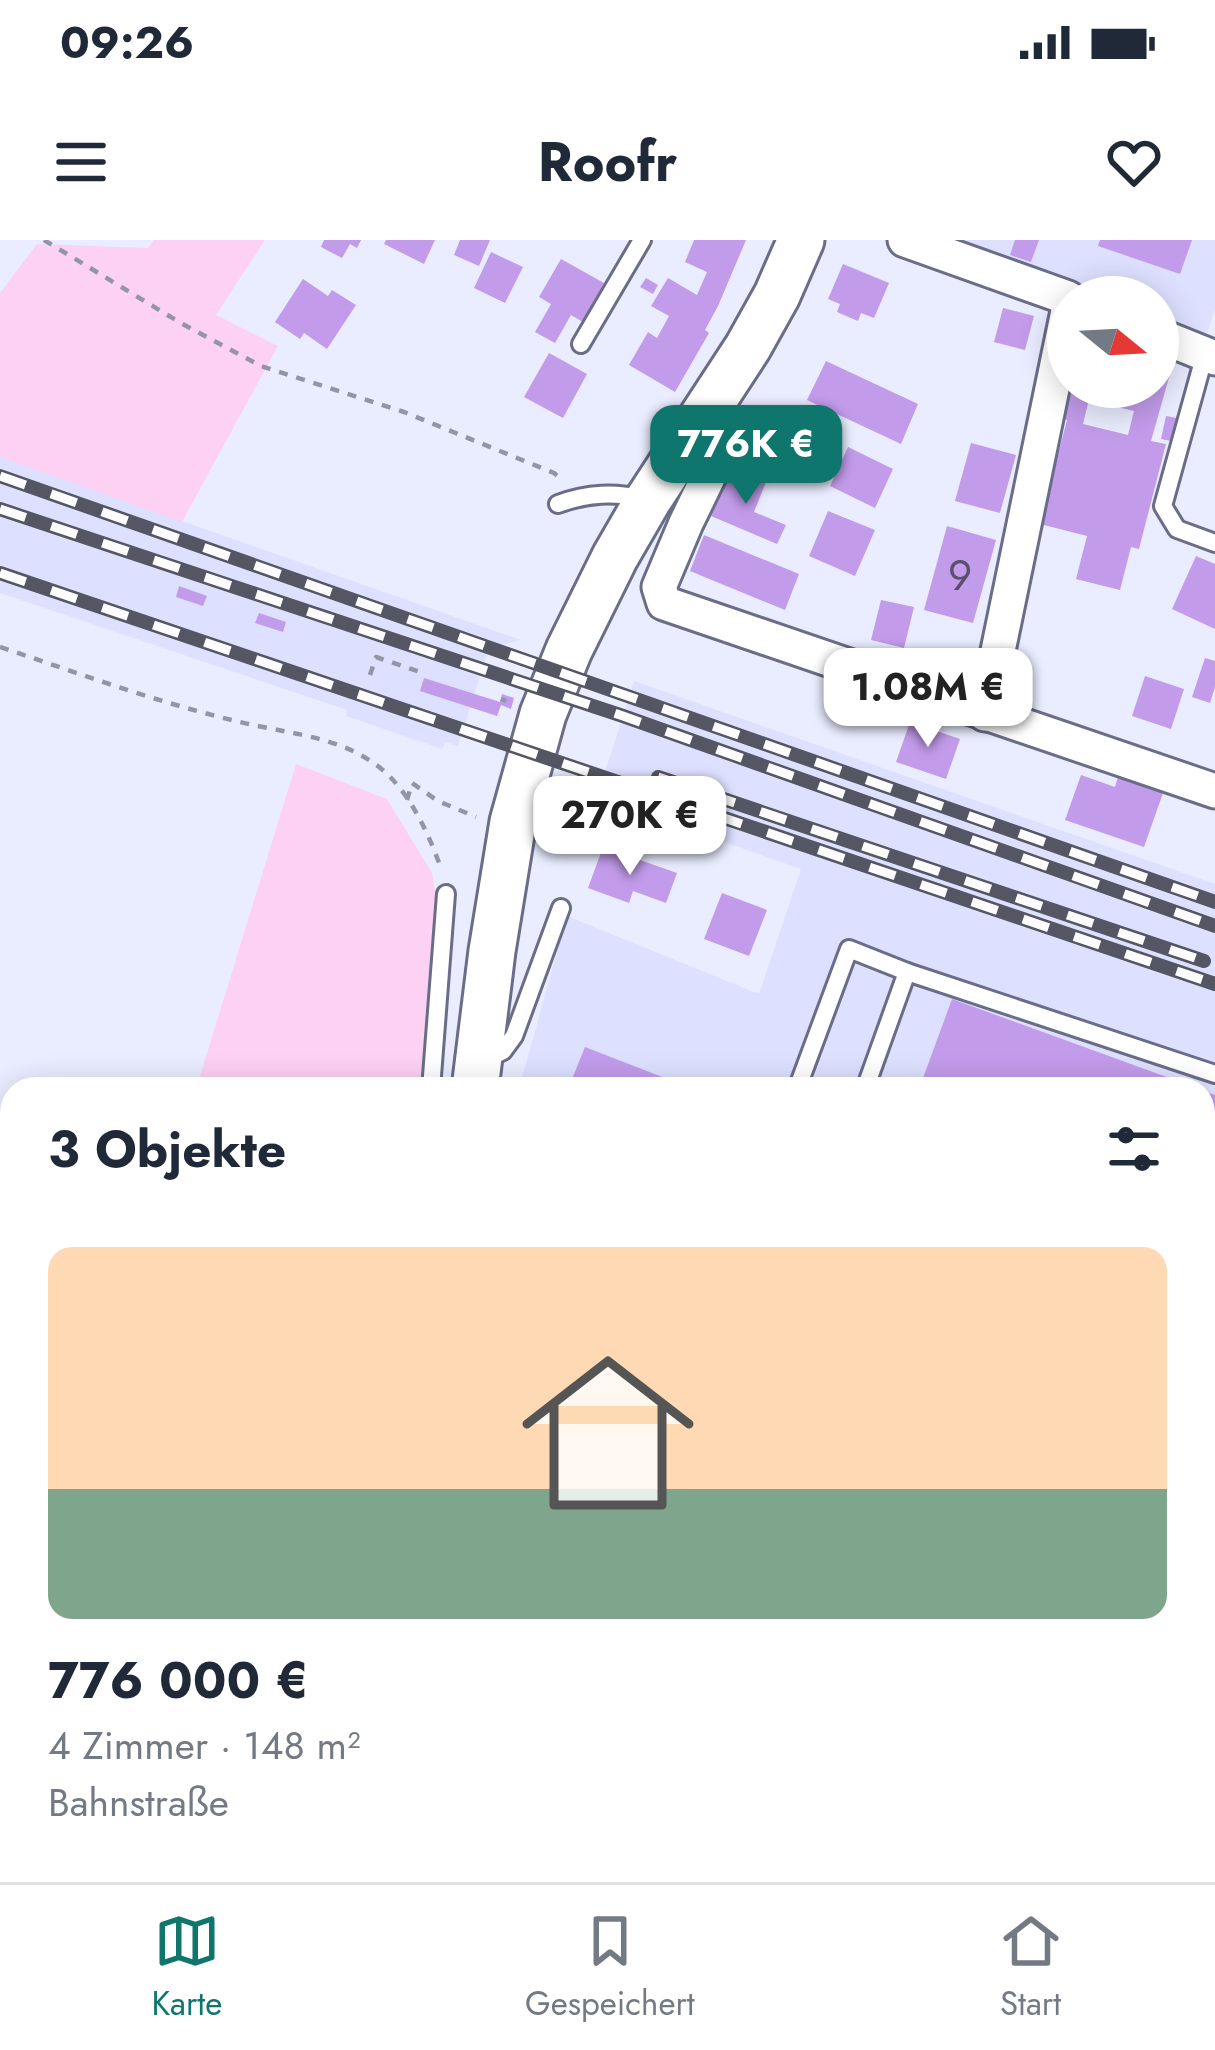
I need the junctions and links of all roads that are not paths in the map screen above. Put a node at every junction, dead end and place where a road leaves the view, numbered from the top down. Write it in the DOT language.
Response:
graph roads {
  1 [pos="642,240"];
  2 [pos="801,240"];
  3 [pos="905,240"];
  4 [pos="1047,291"];
  5 [pos="1179,343"];
  6 [pos="581,344"];
  7 [pos="1210,356"];
  8 [pos="1048,408"];
  9 [pos="721,452"];
  10 [pos="649,500"];
  11 [pos="558,505"];
  12 [pos="1215,543"];
  13 [pos="985,714"];
  14 [pos="1215,791"];
  15 [pos="446,894"];
  16 [pos="561,908"];
  17 [pos="907,972"];
  18 [pos="1215,1074"];
  19 [pos="477,1076"];
  20 [pos="432,1077"];
  21 [pos="801,1077"];
  22 [pos="869,1077"];
  1 -- 6 [label="lane"];
  2 -- 10 [label="main road"];
  3 -- 4 [label="street"];
  5 -- 7 [label="street"];
  7 -- 12 [label="lane"];
  8 -- 13 [label="street"];
  9 -- 13 [label="street"];
  10 -- 11 [label="lane"];
  10 -- 19 [label="main road"];
  13 -- 14 [label="street"];
  15 -- 20 [label="lane"];
  16 -- 19 [label="lane"];
  17 -- 18 [label="lane"];
  17 -- 21 [label="lane"];
  17 -- 22 [label="lane"];
}
